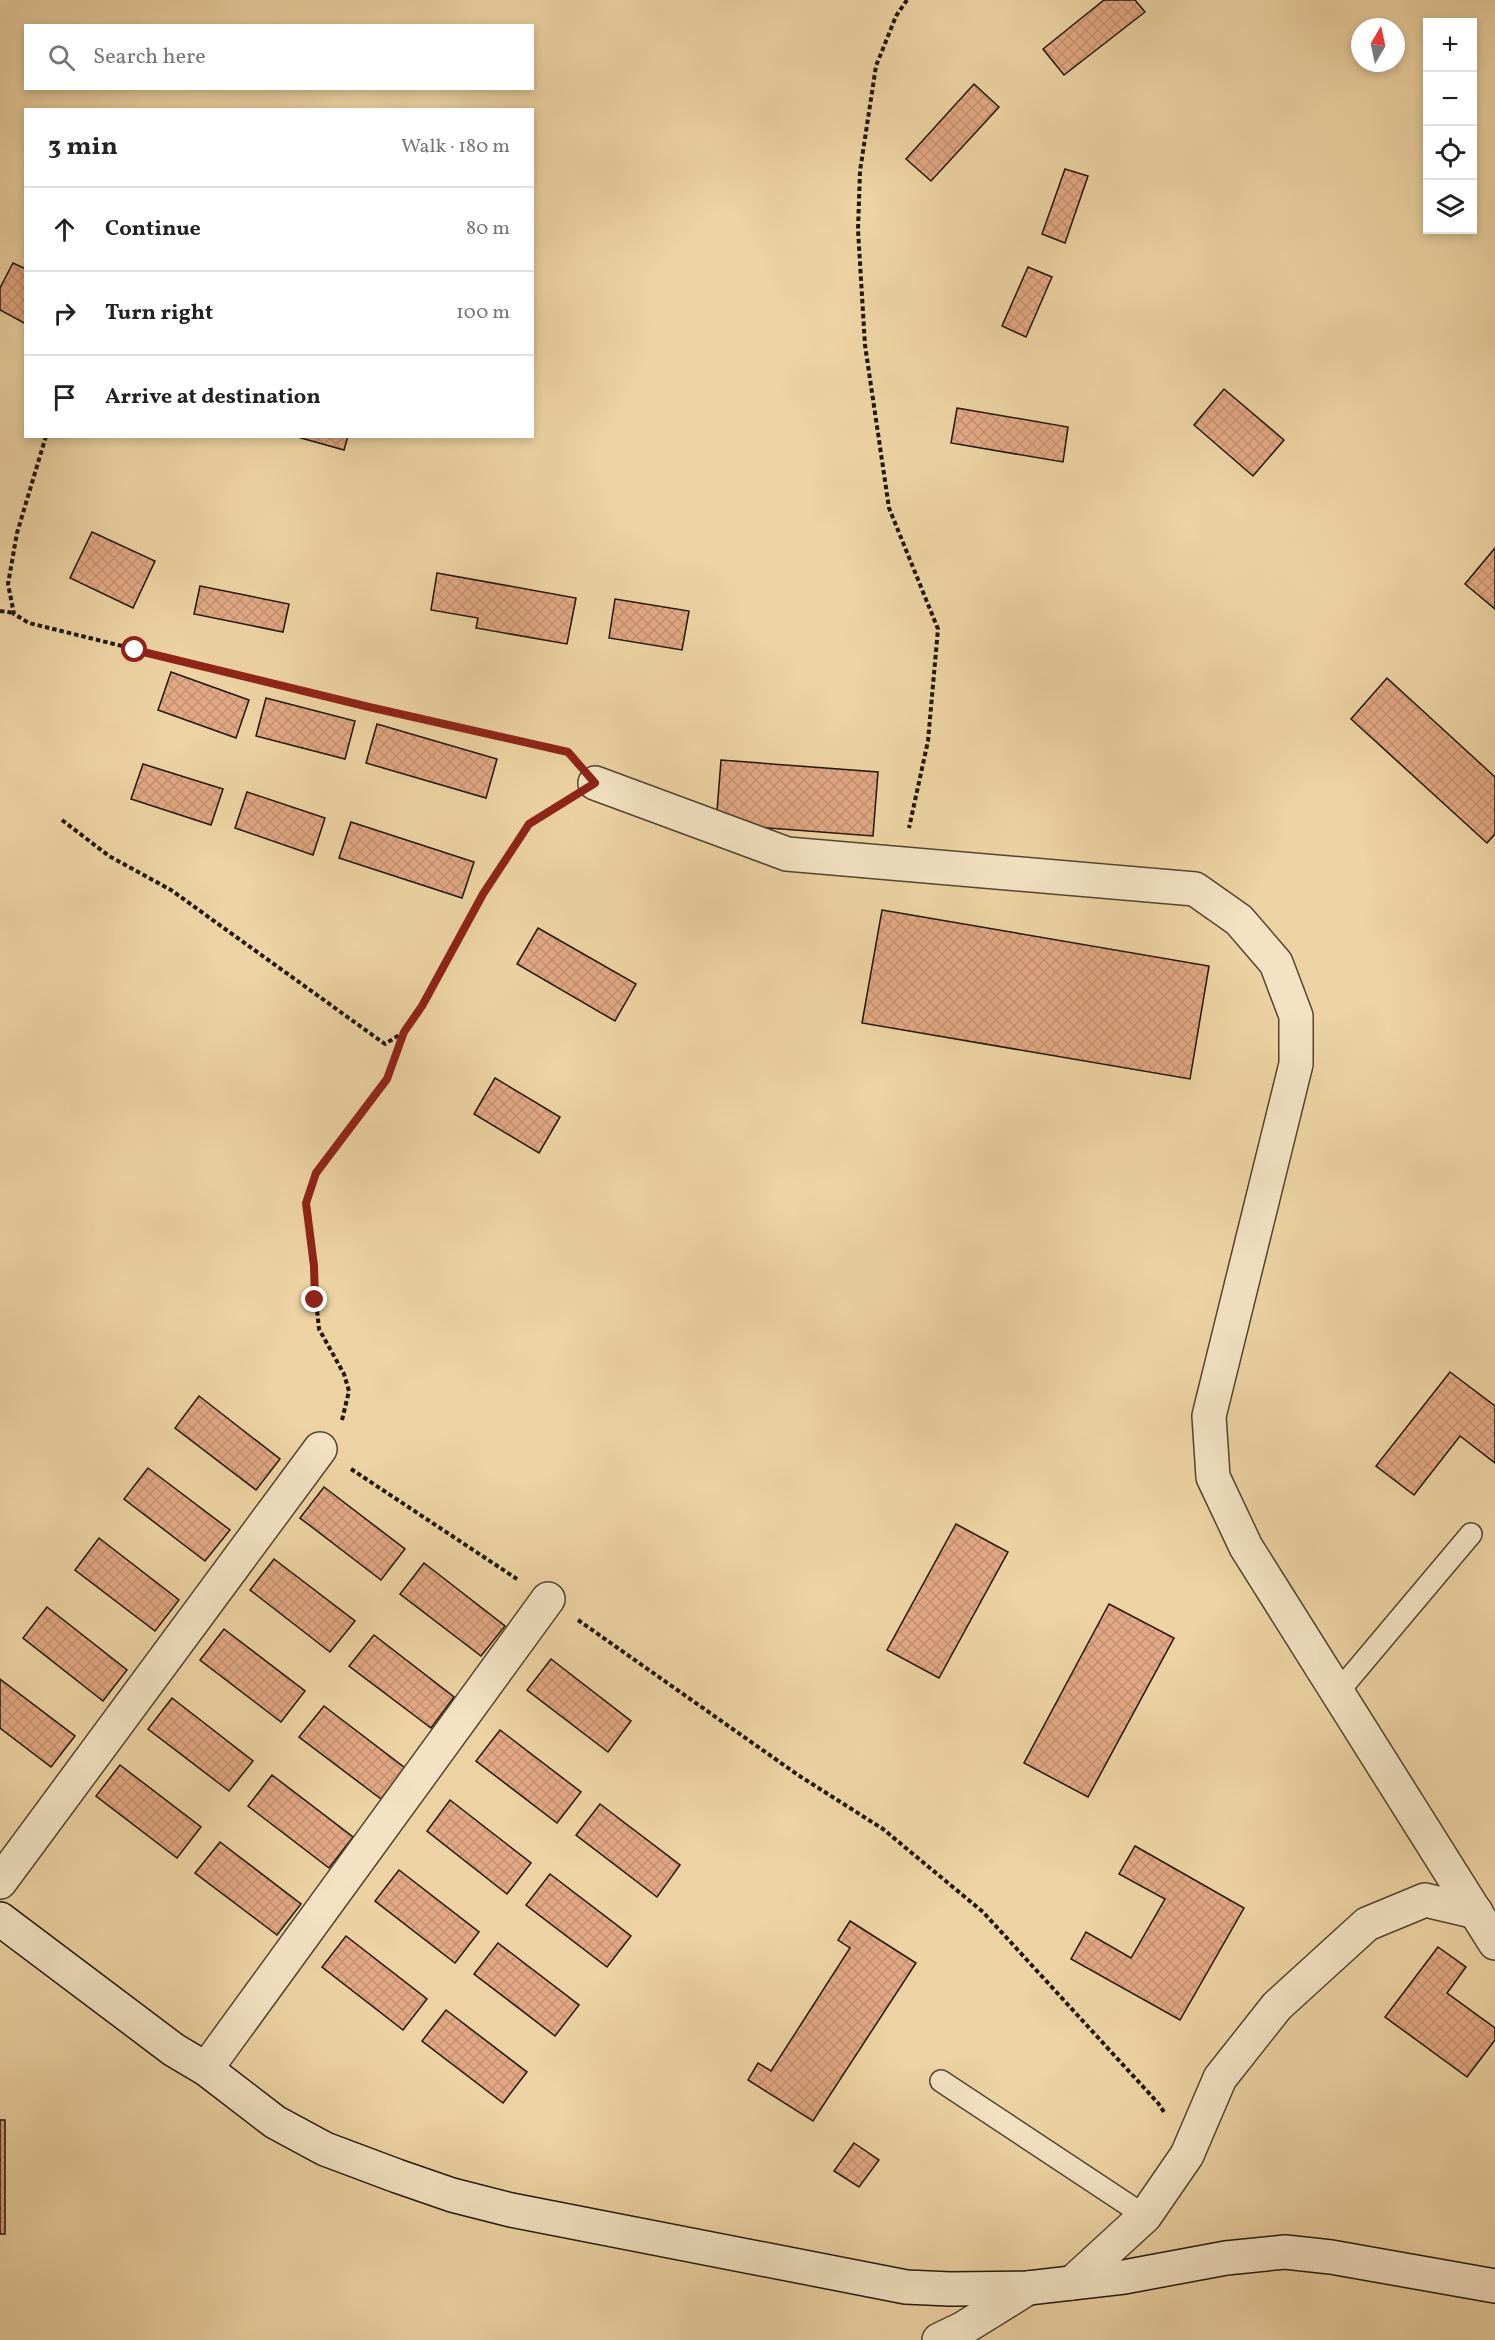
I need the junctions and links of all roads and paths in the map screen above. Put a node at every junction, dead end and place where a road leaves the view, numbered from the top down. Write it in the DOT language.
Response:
graph roads {
  1 [pos="907,0"];
  2 [pos="45,438"];
  3 [pos="0,611"];
  4 [pos="14,614"];
  5 [pos="595,783"];
  6 [pos="62,820"];
  7 [pos="902,864"];
  8 [pos="404,1032"];
  9 [pos="320,1449"];
  10 [pos="1471,1534"];
  11 [pos="548,1599"];
  12 [pos="1338,1692"];
  13 [pos="0,1882"];
  14 [pos="1476,1912"];
  15 [pos="0,1919"];
  16 [pos="1495,1943"];
  17 [pos="206,2069"];
  18 [pos="941,2081"];
  19 [pos="1187,2155"];
  20 [pos="1145,2216"];
  21 [pos="1072,2283"];
  22 [pos="1495,2286"];
  23 [pos="1029,2288"];
  24 [pos="956,2336"];
  1 -- 7 [label="path"];
  2 -- 4 [label="path"];
  3 -- 4 [label="path"];
  4 -- 5 [label="path"];
  5 -- 7 [label="street"];
  5 -- 8 [label="path"];
  6 -- 8 [label="path"];
  7 -- 12 [label="street"];
  8 -- 9 [label="path"];
  9 -- 11 [label="path"];
  9 -- 13 [label="street"];
  10 -- 12 [label="lane"];
  11 -- 17 [label="street"];
  11 -- 19 [label="path"];
  12 -- 14 [label="street"];
  14 -- 16 [label="street"];
  14 -- 19 [label="street"];
  15 -- 17 [label="street"];
  17 -- 23 [label="street"];
  18 -- 20 [label="lane"];
  19 -- 20 [label="street"];
  20 -- 21 [label="street"];
  21 -- 22 [label="street"];
  21 -- 23 [label="street"];
  23 -- 24 [label="street"];
}
